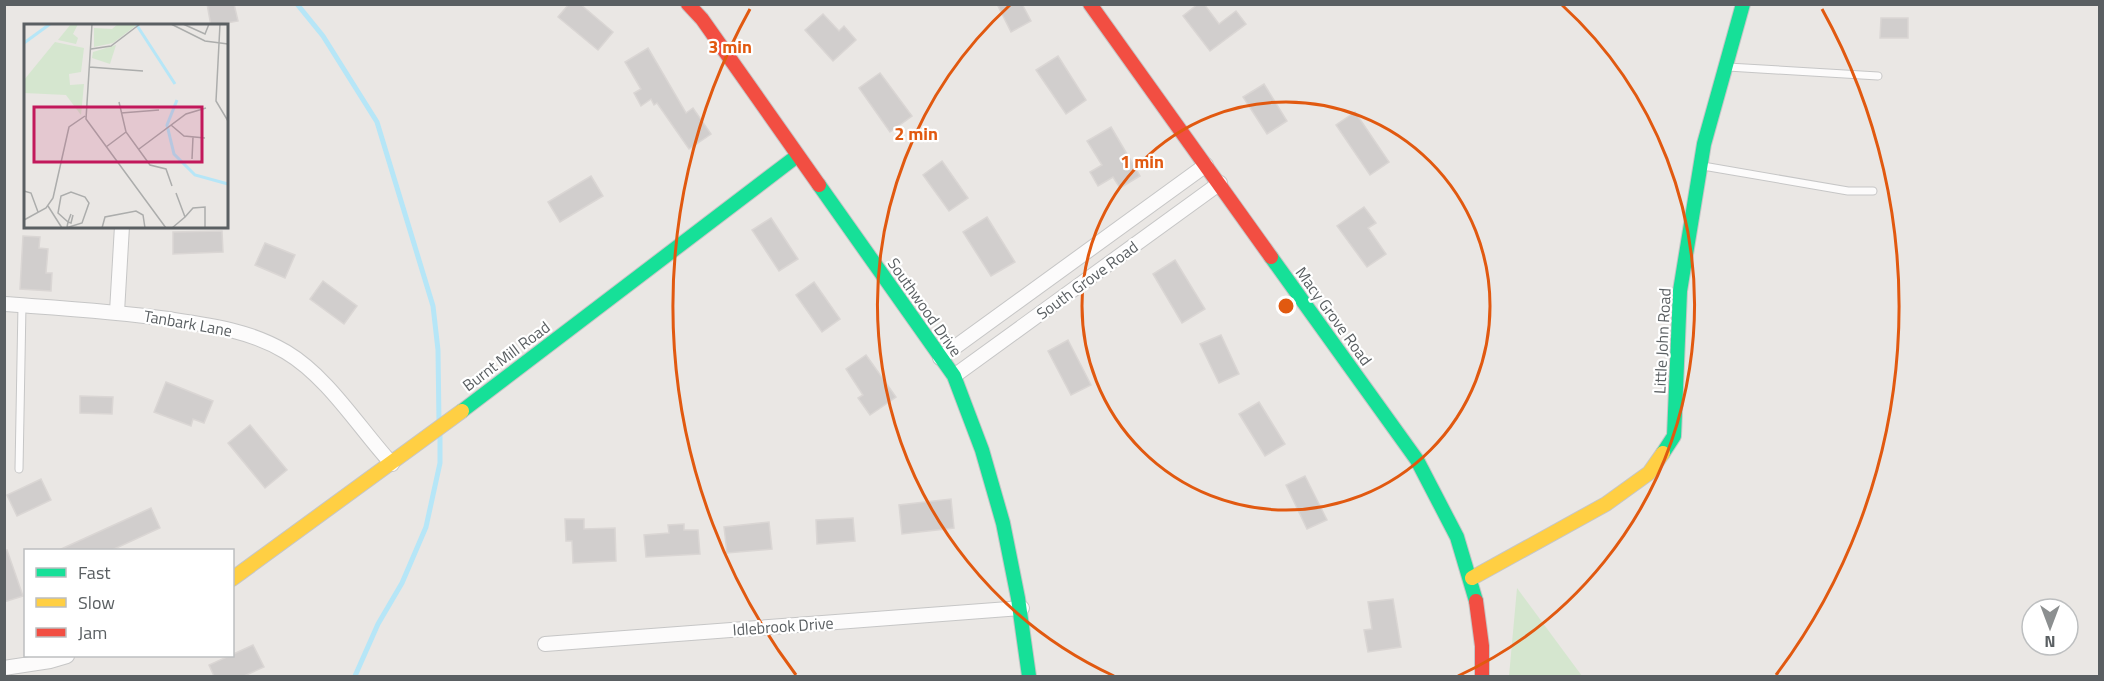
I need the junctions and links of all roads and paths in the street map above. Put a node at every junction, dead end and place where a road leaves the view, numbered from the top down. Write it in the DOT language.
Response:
graph roads {
  1 [pos="688,4"];
  2 [pos="1090,4"];
  3 [pos="1743,4"];
  4 [pos="1726,66"];
  5 [pos="1878,76"];
  6 [pos="797,156"];
  7 [pos="1206,165"];
  8 [pos="1701,166"];
  9 [pos="1220,183"];
  10 [pos="1873,191"];
  11 [pos="122,228"];
  12 [pos="4,304"];
  13 [pos="22,305"];
  14 [pos="117,312"];
  15 [pos="940,358"];
  16 [pos="954,376"];
  17 [pos="392,464"];
  18 [pos="19,469"];
  19 [pos="234,578"];
  20 [pos="1472,578"];
  21 [pos="1022,608"];
  22 [pos="545,644"];
  23 [pos="64,657"];
  24 [pos="4,668"];
  25 [pos="1029,676"];
  26 [pos="1482,676"];
  1 -- 6 [label="street, Southwood Drive"];
  2 -- 7 [label="street, Macy Grove Road"];
  3 -- 4 [label="street, Little John Road"];
  4 -- 5 [label="lane"];
  4 -- 8 [label="street, Little John Road"];
  6 -- 15 [label="street, Southwood Drive"];
  6 -- 17 [label="street, Burnt Mill Road"];
  7 -- 9 [label="street, Macy Grove Road"];
  7 -- 15 [label="street, South Grove Road"];
  8 -- 10 [label="lane"];
  8 -- 20 [label="street, Little John Road"];
  9 -- 16 [label="street, South Grove Road"];
  9 -- 20 [label="street, Macy Grove Road"];
  11 -- 14 [label="street"];
  12 -- 13 [label="street, Tanbark Lane"];
  13 -- 14 [label="street, Tanbark Lane"];
  13 -- 18 [label="lane"];
  14 -- 17 [label="street, Tanbark Lane"];
  15 -- 16 [label="street, Southwood Drive"];
  16 -- 21 [label="street, Southwood Drive"];
  17 -- 19 [label="street, Burnt Mill Road"];
  20 -- 26 [label="street, Macy Grove Road"];
  21 -- 22 [label="street, Idlebrook Drive"];
  21 -- 25 [label="street, Southwood Drive"];
  23 -- 24 [label="street"];
}
